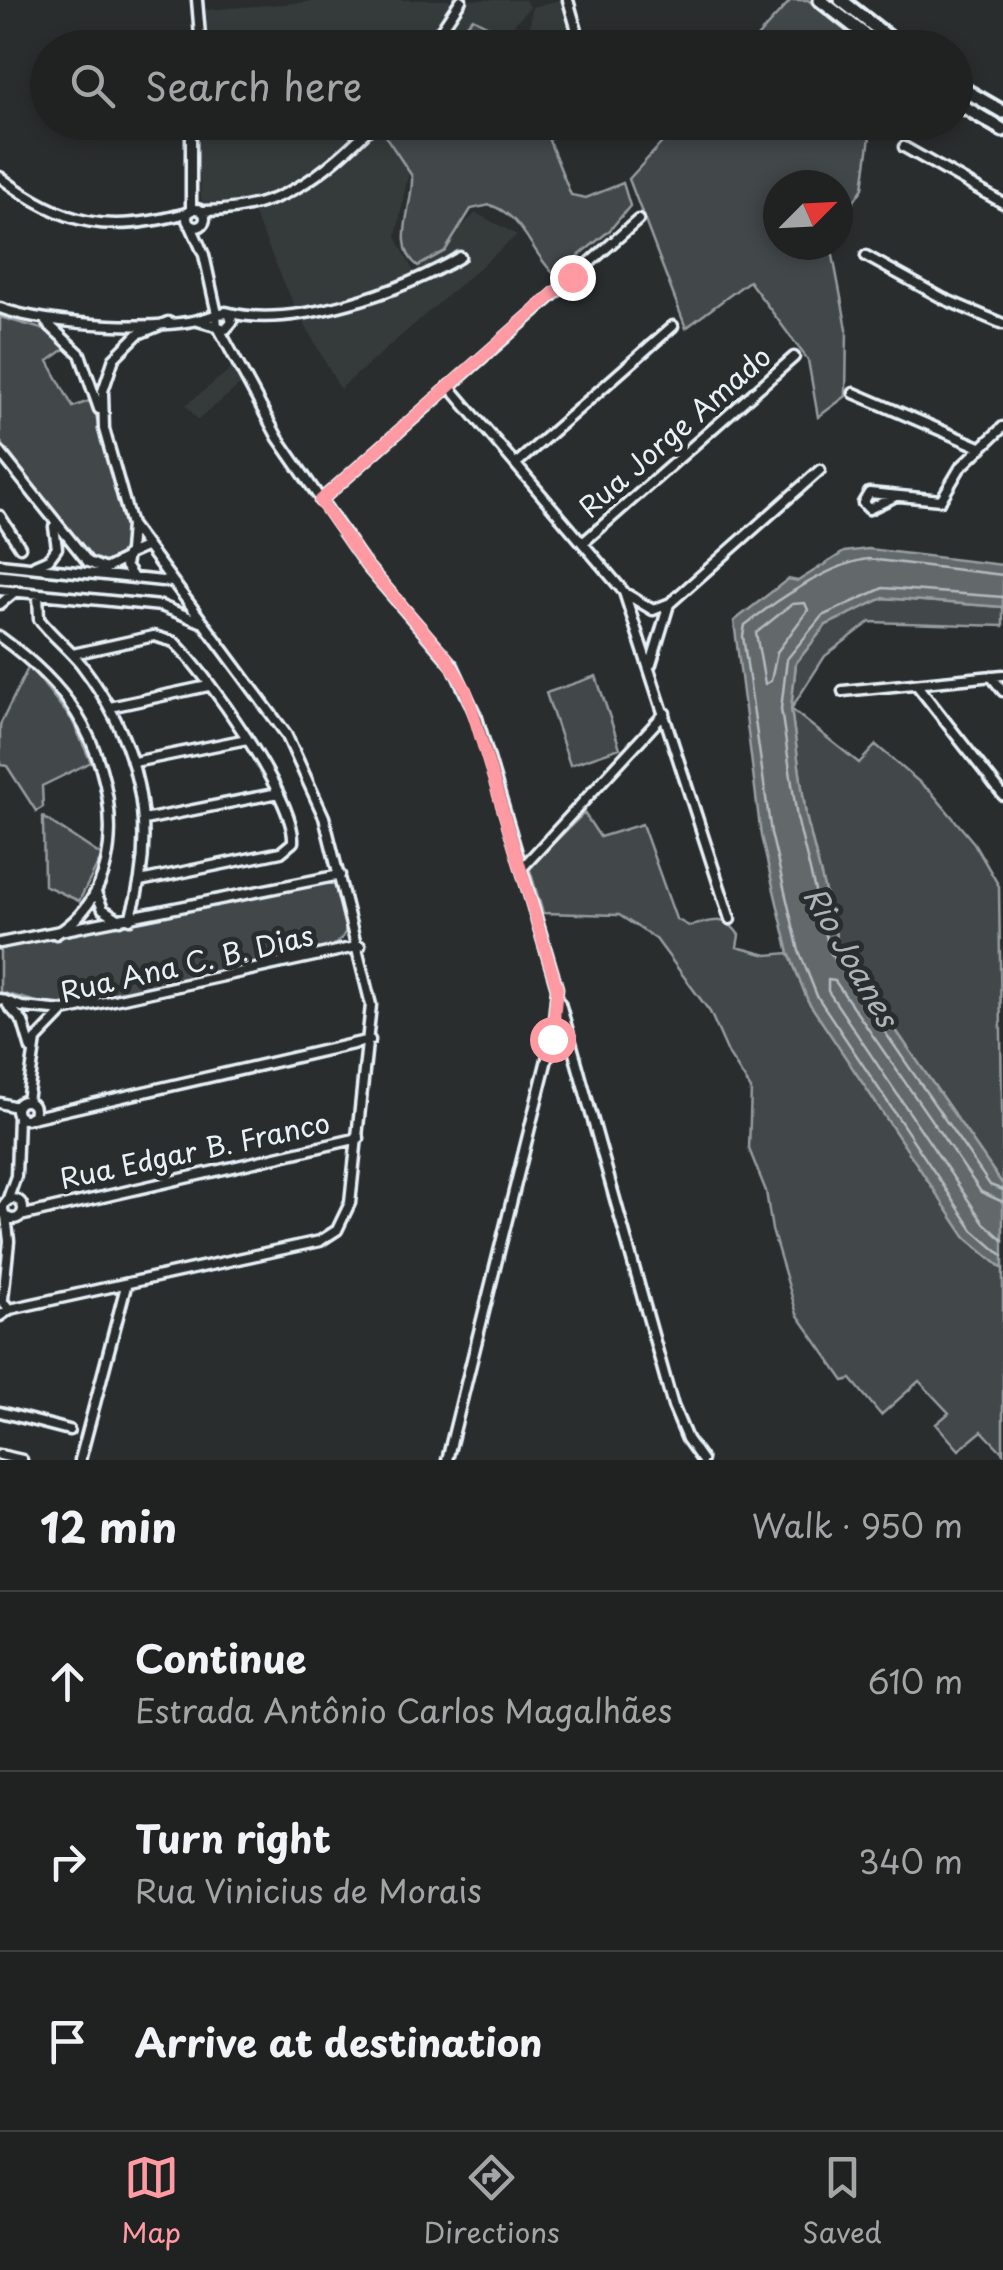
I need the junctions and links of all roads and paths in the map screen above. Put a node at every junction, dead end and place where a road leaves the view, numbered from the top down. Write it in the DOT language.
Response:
graph roads {
  1 [pos="196,0"];
  2 [pos="461,0"];
  3 [pos="568,0"];
  4 [pos="820,0"];
  5 [pos="842,0"];
  6 [pos="199,30"];
  7 [pos="442,30"];
  8 [pos="577,30"];
  9 [pos="859,30"];
  10 [pos="880,30"];
  11 [pos="973,95"];
  12 [pos="973,112"];
  13 [pos="1003,112"];
  14 [pos="1003,130"];
  15 [pos="192,140"];
  16 [pos="354,140"];
  17 [pos="904,147"];
  18 [pos="0,176"];
  19 [pos="1003,203"];
  20 [pos="196,211"];
  21 [pos="231,211"];
  22 [pos="166,218"];
  23 [pos="638,220"];
  24 [pos="204,224"];
  25 [pos="190,225"];
  26 [pos="204,254"];
  27 [pos="866,256"];
  28 [pos="460,257"];
  29 [pos="0,308"];
  30 [pos="221,313"];
  31 [pos="252,315"];
  32 [pos="193,321"];
  33 [pos="46,322"];
  34 [pos="168,322"];
  35 [pos="1003,324"];
  36 [pos="231,325"];
  37 [pos="674,326"];
  38 [pos="218,327"];
  39 [pos="232,350"];
  40 [pos="794,357"];
  41 [pos="449,386"];
  42 [pos="854,393"];
  43 [pos="1003,427"];
  44 [pos="104,429"];
  45 [pos="982,448"];
  46 [pos="0,452"];
  47 [pos="517,462"];
  48 [pos="820,470"];
  49 [pos="894,496"];
  50 [pos="320,501"];
  51 [pos="0,516"];
  52 [pos="50,516"];
  53 [pos="131,525"];
  54 [pos="585,541"];
  55 [pos="20,547"];
  56 [pos="146,547"];
  57 [pos="76,550"];
  58 [pos="55,552"];
  59 [pos="127,555"];
  60 [pos="156,562"];
  61 [pos="0,564"];
  62 [pos="30,566"];
  63 [pos="59,569"];
  64 [pos="70,570"];
  65 [pos="132,576"];
  66 [pos="145,578"];
  67 [pos="173,583"];
  68 [pos="0,590"];
  69 [pos="16,592"];
  70 [pos="624,592"];
  71 [pos="38,594"];
  72 [pos="187,602"];
  73 [pos="0,604"];
  74 [pos="669,604"];
  75 [pos="168,606"];
  76 [pos="204,623"];
  77 [pos="0,637"];
  78 [pos="73,654"];
  79 [pos="650,667"];
  80 [pos="1003,675"];
  81 [pos="992,676"];
  82 [pos="916,684"];
  83 [pos="208,686"];
  84 [pos="843,691"];
  85 [pos="1003,691"];
  86 [pos="110,707"];
  87 [pos="665,713"];
  88 [pos="246,739"];
  89 [pos="134,762"];
  90 [pos="278,793"];
  91 [pos="1003,794"];
  92 [pos="144,820"];
  93 [pos="524,869"];
  94 [pos="340,875"];
  95 [pos="140,881"];
  96 [pos="97,895"];
  97 [pos="730,919"];
  98 [pos="125,920"];
  99 [pos="56,934"];
  100 [pos="0,943"];
  101 [pos="360,946"];
  102 [pos="558,996"];
  103 [pos="0,999"];
  104 [pos="64,1011"];
  105 [pos="552,1039"];
  106 [pos="370,1040"];
  107 [pos="572,1040"];
  108 [pos="32,1052"];
  109 [pos="0,1102"];
  110 [pos="30,1103"];
  111 [pos="58,1108"];
  112 [pos="18,1112"];
  113 [pos="30,1118"];
  114 [pos="359,1138"];
  115 [pos="20,1147"];
  116 [pos="16,1176"];
  117 [pos="8,1202"];
  118 [pos="21,1203"];
  119 [pos="40,1208"];
  120 [pos="4,1213"];
  121 [pos="19,1216"];
  122 [pos="9,1241"];
  123 [pos="126,1286"];
  124 [pos="2,1299"];
  125 [pos="10,1309"];
  126 [pos="0,1316"];
  127 [pos="0,1324"];
  128 [pos="0,1412"];
  129 [pos="69,1430"];
  130 [pos="0,1454"];
  131 [pos="22,1460"];
  132 [pos="80,1460"];
  133 [pos="447,1460"];
  134 [pos="702,1460"];
  1 -- 6 [label="street"];
  2 -- 7 [label="street"];
  3 -- 8 [label="street"];
  4 -- 9 [label="highway"];
  5 -- 10 [label="highway"];
  11 -- 13 [label="highway"];
  12 -- 14 [label="highway"];
  15 -- 20 [label="street"];
  16 -- 21 [label="street"];
  17 -- 19 [label="street"];
  18 -- 22 [label="street"];
  20 -- 21 [label="street"];
  20 -- 22 [label="street"];
  20 -- 24 [label="street"];
  20 -- 25 [label="street"];
  21 -- 24 [label="street"];
  22 -- 25 [label="street"];
  23 -- 41 [label="street"];
  24 -- 25 [label="street"];
  24 -- 26 [label="street"];
  25 -- 26 [label="street"];
  26 -- 30 [label="street"];
  27 -- 35 [label="street"];
  28 -- 31 [label="street"];
  29 -- 33 [label="street"];
  30 -- 31 [label="street"];
  30 -- 32 [label="street"];
  30 -- 36 [label="street"];
  30 -- 38 [label="street"];
  31 -- 36 [label="street"];
  32 -- 34 [label="street"];
  32 -- 38 [label="street"];
  33 -- 34 [label="street"];
  33 -- 44 [label="street"];
  34 -- 44 [label="street"];
  36 -- 38 [label="street"];
  36 -- 39 [label="street"];
  37 -- 47 [label="street"];
  38 -- 39 [label="street"];
  39 -- 50 [label="street"];
  40 -- 54 [label="street, Rua Jorge Amado"];
  41 -- 47 [label="street"];
  41 -- 50 [label="street"];
  42 -- 45 [label="street"];
  43 -- 45 [label="street"];
  44 -- 53 [label="street"];
  45 -- 49 [label="street"];
  46 -- 52 [label="street"];
  47 -- 54 [label="street"];
  48 -- 74 [label="street"];
  50 -- 93 [label="street"];
  51 -- 55 [label="street"];
  52 -- 57 [label="street"];
  52 -- 58 [label="street"];
  53 -- 56 [label="street"];
  53 -- 59 [label="street"];
  54 -- 70 [label="street"];
  56 -- 59 [label="street"];
  56 -- 60 [label="street"];
  57 -- 58 [label="street"];
  57 -- 59 [label="street"];
  57 -- 64 [label="street"];
  58 -- 62 [label="street"];
  58 -- 63 [label="street"];
  59 -- 65 [label="street"];
  60 -- 66 [label="street"];
  60 -- 67 [label="street"];
  61 -- 62 [label="street"];
  62 -- 63 [label="street"];
  63 -- 64 [label="street"];
  64 -- 65 [label="street"];
  65 -- 66 [label="street"];
  66 -- 67 [label="street"];
  67 -- 72 [label="street"];
  67 -- 75 [label="street"];
  68 -- 69 [label="street"];
  69 -- 71 [label="street"];
  69 -- 73 [label="street"];
  70 -- 74 [label="street"];
  70 -- 79 [label="street"];
  71 -- 75 [label="street"];
  71 -- 78 [label="street"];
  72 -- 75 [label="street"];
  72 -- 76 [label="street"];
  74 -- 79 [label="street"];
  75 -- 76 [label="street"];
  76 -- 94 [label="street"];
  77 -- 96 [label="street"];
  78 -- 83 [label="street"];
  78 -- 86 [label="street"];
  79 -- 87 [label="street"];
  80 -- 81 [label="street"];
  81 -- 82 [label="street"];
  81 -- 85 [label="street"];
  82 -- 84 [label="street"];
  82 -- 91 [label="street"];
  83 -- 86 [label="street"];
  83 -- 88 [label="street"];
  86 -- 89 [label="street"];
  87 -- 93 [label="street"];
  87 -- 97 [label="street"];
  88 -- 89 [label="street"];
  88 -- 90 [label="street"];
  89 -- 92 [label="street"];
  90 -- 92 [label="street"];
  90 -- 95 [label="street"];
  92 -- 95 [label="street"];
  93 -- 102 [label="street"];
  94 -- 98 [label="street"];
  94 -- 101 [label="street"];
  95 -- 98 [label="street"];
  96 -- 98 [label="street"];
  96 -- 99 [label="street"];
  98 -- 99 [label="street"];
  99 -- 100 [label="street"];
  101 -- 104 [label="street, Rua Ana C. B. Dias"];
  101 -- 106 [label="street"];
  102 -- 105 [label="street"];
  102 -- 107 [label="street"];
  103 -- 104 [label="street"];
  103 -- 108 [label="street"];
  104 -- 108 [label="street, Rua Ana C. B. Dias"];
  105 -- 107 [label="street"];
  105 -- 133 [label="street"];
  106 -- 111 [label="street"];
  106 -- 114 [label="street"];
  107 -- 134 [label="street"];
  108 -- 110 [label="street"];
  109 -- 112 [label="street"];
  110 -- 111 [label="street"];
  110 -- 112 [label="street"];
  110 -- 113 [label="street"];
  111 -- 113 [label="street"];
  112 -- 113 [label="street"];
  112 -- 115 [label="street"];
  113 -- 115 [label="street"];
  114 -- 119 [label="street, Rua Edgar B. Franco"];
  114 -- 123 [label="street"];
  115 -- 116 [label="street"];
  116 -- 117 [label="street"];
  116 -- 118 [label="street"];
  117 -- 118 [label="street, Rua Edgar B. Franco"];
  117 -- 120 [label="street"];
  118 -- 119 [label="street, Rua Edgar B. Franco"];
  118 -- 121 [label="street"];
  119 -- 121 [label="street, Rua Edgar B. Franco"];
  120 -- 121 [label="street"];
  120 -- 122 [label="street"];
  121 -- 122 [label="street"];
  122 -- 124 [label="street"];
  123 -- 125 [label="street"];
  123 -- 132 [label="street"];
  124 -- 125 [label="street"];
  125 -- 126 [label="street"];
  126 -- 127 [label="street"];
  128 -- 129 [label="street"];
  130 -- 131 [label="street"];
}
